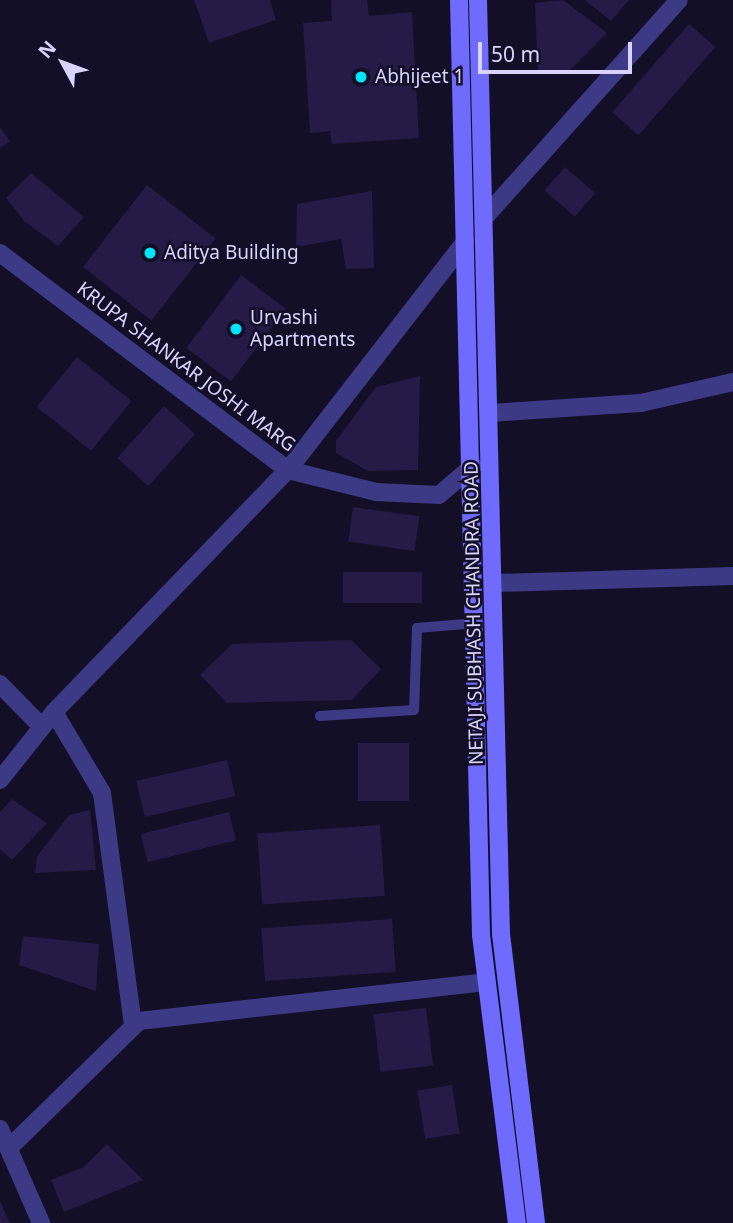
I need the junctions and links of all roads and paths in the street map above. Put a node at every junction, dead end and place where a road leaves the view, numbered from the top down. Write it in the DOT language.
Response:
graph roads {
  1 [pos="459,0"];
  2 [pos="478,0"];
  3 [pos="679,0"];
  4 [pos="484,218"];
  5 [pos="465,242"];
  6 [pos="3,260"];
  7 [pos="733,382"];
  8 [pos="490,413"];
  9 [pos="473,466"];
  10 [pos="288,470"];
  11 [pos="733,576"];
  12 [pos="496,583"];
  13 [pos="477,623"];
  14 [pos="0,684"];
  15 [pos="54,712"];
  16 [pos="320,716"];
  17 [pos="42,727"];
  18 [pos="0,780"];
  19 [pos="486,982"];
  20 [pos="133,1025"];
  21 [pos="0,1129"];
  22 [pos="11,1146"];
  23 [pos="41,1223"];
  24 [pos="517,1223"];
  25 [pos="536,1223"];
  1 -- 5 [label="main road, NETAJI SUBHASH CHANDRA ROAD"];
  2 -- 4 [label="main road, NETAJI SUBHASH CHANDRA ROAD"];
  3 -- 4 [label="street"];
  4 -- 8 [label="main road, NETAJI SUBHASH CHANDRA ROAD"];
  5 -- 9 [label="main road, NETAJI SUBHASH CHANDRA ROAD"];
  5 -- 10 [label="street"];
  6 -- 10 [label="street, KRUPA SHANKAR JOSHI MARG"];
  7 -- 8 [label="street"];
  8 -- 12 [label="main road, NETAJI SUBHASH CHANDRA ROAD"];
  9 -- 10 [label="street, KRUPA SHANKAR JOSHI MARG"];
  9 -- 13 [label="main road, NETAJI SUBHASH CHANDRA ROAD"];
  10 -- 15 [label="street"];
  11 -- 12 [label="street"];
  12 -- 25 [label="main road, NETAJI SUBHASH CHANDRA ROAD"];
  13 -- 16 [label="lane"];
  13 -- 19 [label="main road, NETAJI SUBHASH CHANDRA ROAD"];
  14 -- 17 [label="street"];
  15 -- 17 [label="street"];
  15 -- 20 [label="street"];
  17 -- 18 [label="street"];
  19 -- 20 [label="street"];
  19 -- 24 [label="main road, NETAJI SUBHASH CHANDRA ROAD"];
  20 -- 22 [label="street"];
  21 -- 22 [label="street"];
  22 -- 23 [label="street"];
}
